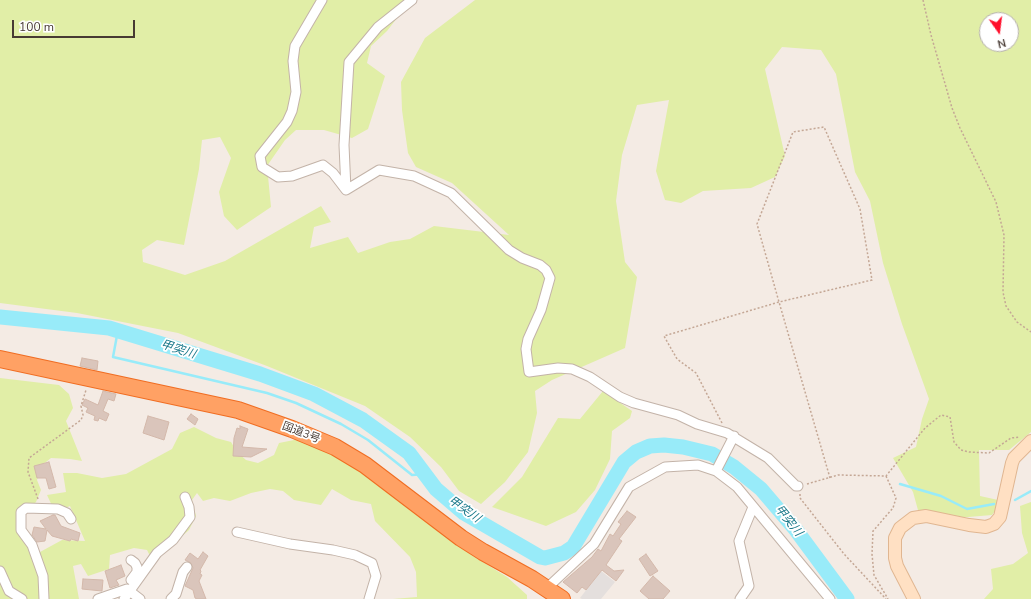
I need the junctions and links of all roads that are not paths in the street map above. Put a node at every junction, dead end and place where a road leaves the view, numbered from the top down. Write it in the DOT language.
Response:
graph roads {
  1 [pos="322,0"];
  2 [pos="412,0"];
  3 [pos="346,190"];
  4 [pos="0,359"];
  5 [pos="731,435"];
  6 [pos="1028,439"];
  7 [pos="716,471"];
  8 [pos="798,486"];
  9 [pos="185,497"];
  10 [pos="753,507"];
  11 [pos="71,519"];
  12 [pos="237,532"];
  13 [pos="131,560"];
  14 [pos="187,567"];
  15 [pos="0,571"];
  16 [pos="547,588"];
  17 [pos="129,590"];
  18 [pos="22,599"];
  19 [pos="44,599"];
  20 [pos="98,599"];
  21 [pos="124,599"];
  22 [pos="140,599"];
  23 [pos="171,599"];
  24 [pos="369,599"];
  25 [pos="562,599"];
  26 [pos="740,599"];
  27 [pos="830,599"];
  28 [pos="914,599"];
  1 -- 3 [label="street"];
  2 -- 3 [label="street"];
  3 -- 5 [label="street"];
  4 -- 16 [label="highway, 国道3号"];
  5 -- 7 [label="street"];
  5 -- 8 [label="street"];
  6 -- 28 [label="main road"];
  7 -- 10 [label="street"];
  7 -- 16 [label="street"];
  9 -- 17 [label="street"];
  10 -- 26 [label="street"];
  10 -- 27 [label="street"];
  11 -- 19 [label="street"];
  12 -- 24 [label="street"];
  13 -- 17 [label="street"];
  14 -- 23 [label="street"];
  15 -- 18 [label="street"];
  16 -- 25 [label="highway, 国道3号"];
  17 -- 20 [label="street"];
  17 -- 21 [label="street"];
  17 -- 22 [label="street"];
}
